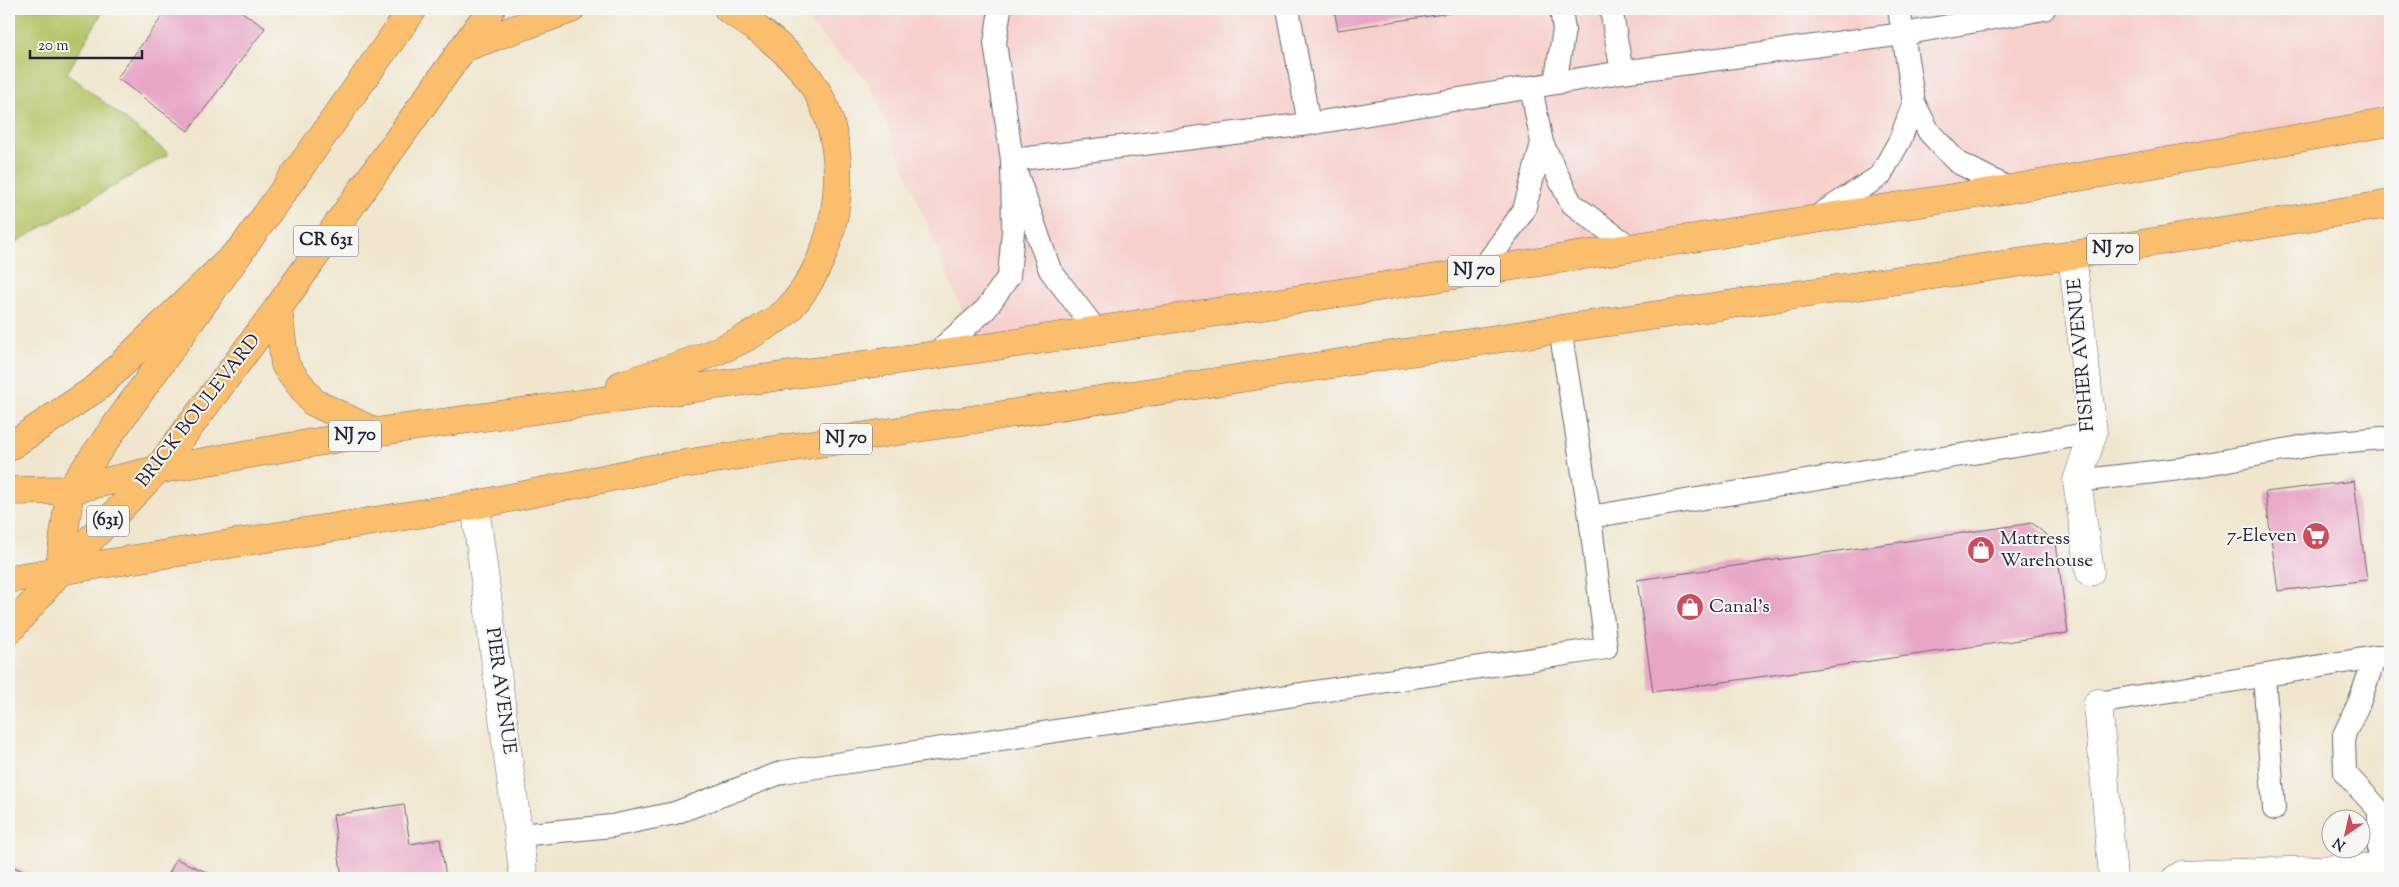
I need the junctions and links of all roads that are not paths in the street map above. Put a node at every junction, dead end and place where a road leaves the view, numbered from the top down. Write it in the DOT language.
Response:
graph roads {
  1 [pos="413,9"];
  2 [pos="491,9"];
  3 [pos="571,9"];
  4 [pos="728,9"];
  5 [pos="1000,9"];
  6 [pos="1288,9"];
  7 [pos="1561,9"];
  8 [pos="1611,9"];
  9 [pos="1899,9"];
  10 [pos="2044,9"];
  11 [pos="1903,34"];
  12 [pos="462,48"];
  13 [pos="1622,72"];
  14 [pos="1555,83"];
  15 [pos="1532,87"];
  16 [pos="1914,102"];
  17 [pos="2390,122"];
  18 [pos="1309,124"];
  19 [pos="1542,143"];
  20 [pos="1012,160"];
  21 [pos="2010,189"];
  22 [pos="2390,204"];
  23 [pos="1816,217"];
  24 [pos="1630,247"];
  25 [pos="239,251"];
  26 [pos="2072,255"];
  27 [pos="1482,270"];
  28 [pos="278,308"];
  29 [pos="1560,329"];
  30 [pos="1096,330"];
  31 [pos="934,355"];
  32 [pos="555,406"];
  33 [pos="375,432"];
  34 [pos="2093,432"];
  35 [pos="2390,440"];
  36 [pos="9,447"];
  37 [pos="157,470"];
  38 [pos="2076,481"];
  39 [pos="70,490"];
  40 [pos="9,491"];
  41 [pos="475,505"];
  42 [pos="1590,517"];
  43 [pos="59,572"];
  44 [pos="2090,572"];
  45 [pos="9,579"];
  46 [pos="9,631"];
  47 [pos="2382,657"];
  48 [pos="2264,676"];
  49 [pos="2098,703"];
  50 [pos="2274,809"];
  51 [pos="519,836"];
  52 [pos="2384,867"];
  53 [pos="524,878"];
  54 [pos="2113,878"];
  55 [pos="2177,878"];
  1 -- 25 [label="main road"];
  2 -- 12 [label="main road, BRICK BOULEVARD / CR 631"];
  3 -- 12 [label="main road"];
  4 -- 32 [label="main road"];
  5 -- 20 [label="lane"];
  6 -- 18 [label="lane"];
  7 -- 14 [label="lane"];
  8 -- 13 [label="lane"];
  9 -- 11 [label="lane"];
  10 -- 11 [label="lane"];
  11 -- 13 [label="lane"];
  11 -- 16 [label="lane"];
  12 -- 28 [label="main road, BRICK BOULEVARD / CR 631"];
  13 -- 14 [label="lane"];
  14 -- 15 [label="lane"];
  15 -- 18 [label="lane"];
  15 -- 19 [label="lane"];
  16 -- 21 [label="lane"];
  16 -- 23 [label="lane"];
  17 -- 21 [label="main road, NJ 70"];
  18 -- 20 [label="lane"];
  19 -- 24 [label="lane"];
  19 -- 27 [label="lane"];
  20 -- 30 [label="lane"];
  20 -- 31 [label="lane"];
  21 -- 23 [label="main road, NJ 70"];
  22 -- 26 [label="main road, NJ 70"];
  23 -- 24 [label="main road, NJ 70"];
  24 -- 27 [label="main road, NJ 70"];
  25 -- 36 [label="main road"];
  25 -- 39 [label="main road"];
  26 -- 29 [label="main road, NJ 70"];
  26 -- 34 [label="street, FISHER AVENUE"];
  27 -- 30 [label="main road, NJ 70"];
  28 -- 33 [label="main road"];
  28 -- 37 [label="main road, BRICK BOULEVARD / CR 631"];
  29 -- 41 [label="main road, NJ 70"];
  29 -- 42 [label="lane"];
  30 -- 31 [label="main road, NJ 70"];
  31 -- 32 [label="main road, NJ 70"];
  32 -- 33 [label="main road, NJ 70"];
  33 -- 37 [label="main road, NJ 70"];
  34 -- 38 [label="street, FISHER AVENUE"];
  34 -- 42 [label="lane"];
  35 -- 38 [label="lane"];
  37 -- 39 [label="main road, NJ 70"];
  37 -- 43 [label="main road, BRICK BOULEVARD / (631)"];
  38 -- 44 [label="street, FISHER AVENUE"];
  39 -- 40 [label="main road, NJ 70"];
  39 -- 43 [label="main road"];
  41 -- 43 [label="main road, NJ 70"];
  41 -- 51 [label="street, PIER AVENUE"];
  42 -- 51 [label="lane"];
  43 -- 45 [label="main road, NJ 70"];
  43 -- 46 [label="main road, BRICK BOULEVARD"];
  47 -- 48 [label="lane"];
  47 -- 52 [label="lane"];
  48 -- 49 [label="lane"];
  48 -- 50 [label="lane"];
  49 -- 54 [label="street"];
  51 -- 53 [label="street, PIER AVENUE"];
  52 -- 55 [label="street"];
}
